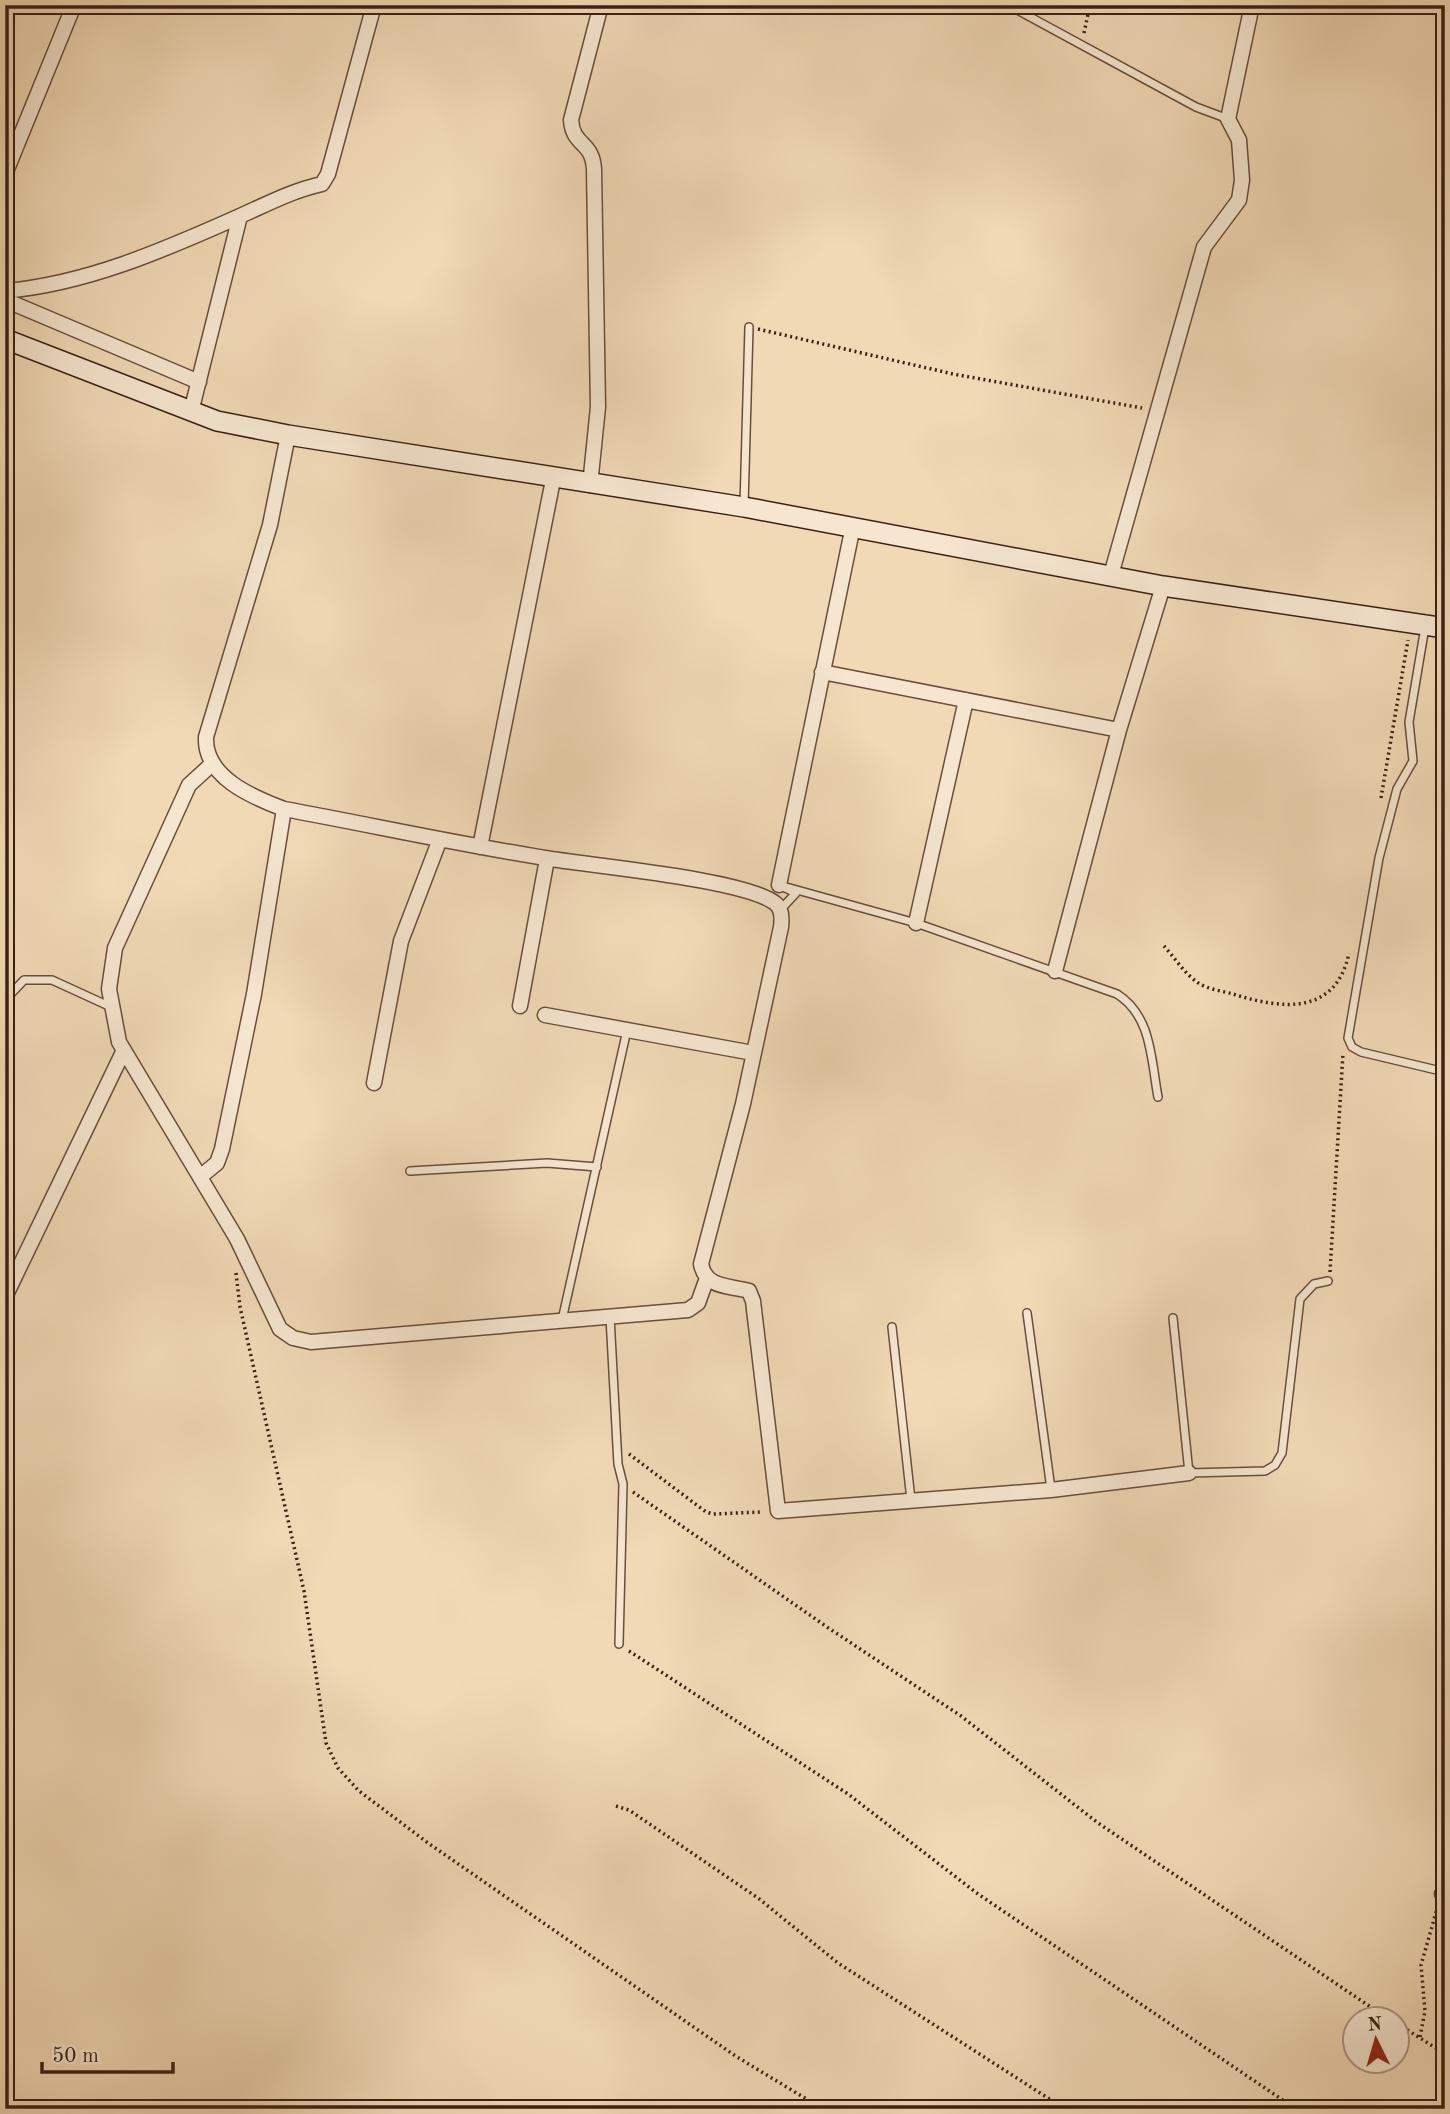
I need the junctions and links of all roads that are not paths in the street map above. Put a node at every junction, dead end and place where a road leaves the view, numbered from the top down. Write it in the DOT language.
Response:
graph roads {
  1 [pos="74,5"];
  2 [pos="374,5"];
  3 [pos="601,5"];
  4 [pos="1008,5"];
  5 [pos="1252,5"];
  6 [pos="1228,119"];
  7 [pos="5,174"];
  8 [pos="240,216"];
  9 [pos="5,291"];
  10 [pos="5,300"];
  11 [pos="749,327"];
  12 [pos="5,339"];
  13 [pos="199,382"];
  14 [pos="191,412"];
  15 [pos="288,435"];
  16 [pos="554,475"];
  17 [pos="590,485"];
  18 [pos="744,507"];
  19 [pos="853,526"];
  20 [pos="1111,575"];
  21 [pos="1163,586"];
  22 [pos="1427,626"];
  23 [pos="822,672"];
  24 [pos="966,699"];
  25 [pos="1119,730"];
  26 [pos="212,764"];
  27 [pos="284,808"];
  28 [pos="440,839"];
  29 [pos="480,846"];
  30 [pos="547,859"];
  31 [pos="779,885"];
  32 [pos="780,909"];
  33 [pos="916,923"];
  34 [pos="1055,971"];
  35 [pos="5,1000"];
  36 [pos="520,1006"];
  37 [pos="110,1007"];
  38 [pos="545,1015"];
  39 [pos="627,1030"];
  40 [pos="124,1050"];
  41 [pos="753,1053"];
  42 [pos="1445,1072"];
  43 [pos="374,1083"];
  44 [pos="1158,1097"];
  45 [pos="597,1167"];
  46 [pos="410,1171"];
  47 [pos="200,1177"];
  48 [pos="707,1278"];
  49 [pos="1328,1281"];
  50 [pos="5,1297"];
  51 [pos="1027,1312"];
  52 [pos="610,1317"];
  53 [pos="1173,1318"];
  54 [pos="562,1320"];
  55 [pos="892,1327"];
  56 [pos="1189,1473"];
  57 [pos="1051,1490"];
  58 [pos="911,1500"];
  59 [pos="619,1644"];
  1 -- 7 [label="street"];
  2 -- 8 [label="street"];
  3 -- 17 [label="street"];
  4 -- 6 [label="lane"];
  5 -- 6 [label="street"];
  6 -- 20 [label="street"];
  8 -- 9 [label="street"];
  8 -- 13 [label="street"];
  10 -- 13 [label="street"];
  11 -- 18 [label="lane"];
  12 -- 14 [label="street"];
  13 -- 14 [label="street"];
  14 -- 15 [label="street"];
  15 -- 16 [label="street"];
  15 -- 26 [label="street"];
  16 -- 17 [label="street"];
  16 -- 29 [label="street"];
  17 -- 18 [label="street"];
  18 -- 19 [label="street"];
  19 -- 20 [label="street"];
  19 -- 23 [label="street"];
  20 -- 21 [label="street"];
  21 -- 22 [label="street"];
  21 -- 25 [label="street"];
  22 -- 42 [label="lane"];
  23 -- 24 [label="street"];
  23 -- 31 [label="street"];
  24 -- 25 [label="street"];
  24 -- 33 [label="street"];
  25 -- 34 [label="street"];
  26 -- 27 [label="street"];
  26 -- 37 [label="street"];
  27 -- 28 [label="street"];
  27 -- 47 [label="street"];
  28 -- 29 [label="street"];
  28 -- 43 [label="street"];
  29 -- 30 [label="street"];
  30 -- 32 [label="street"];
  30 -- 36 [label="street"];
  31 -- 32 [label="lane"];
  31 -- 33 [label="lane"];
  32 -- 41 [label="street"];
  33 -- 34 [label="lane"];
  34 -- 44 [label="lane"];
  35 -- 37 [label="lane"];
  37 -- 40 [label="street"];
  38 -- 39 [label="street"];
  39 -- 41 [label="street"];
  39 -- 45 [label="lane"];
  40 -- 47 [label="street"];
  40 -- 50 [label="street"];
  41 -- 48 [label="street"];
  45 -- 46 [label="lane"];
  45 -- 54 [label="lane"];
  47 -- 54 [label="street"];
  48 -- 52 [label="street"];
  48 -- 58 [label="street"];
  49 -- 56 [label="lane"];
  51 -- 57 [label="lane"];
  52 -- 54 [label="street"];
  52 -- 59 [label="lane"];
  53 -- 56 [label="lane"];
  55 -- 58 [label="lane"];
  56 -- 57 [label="street"];
  57 -- 58 [label="street"];
}
